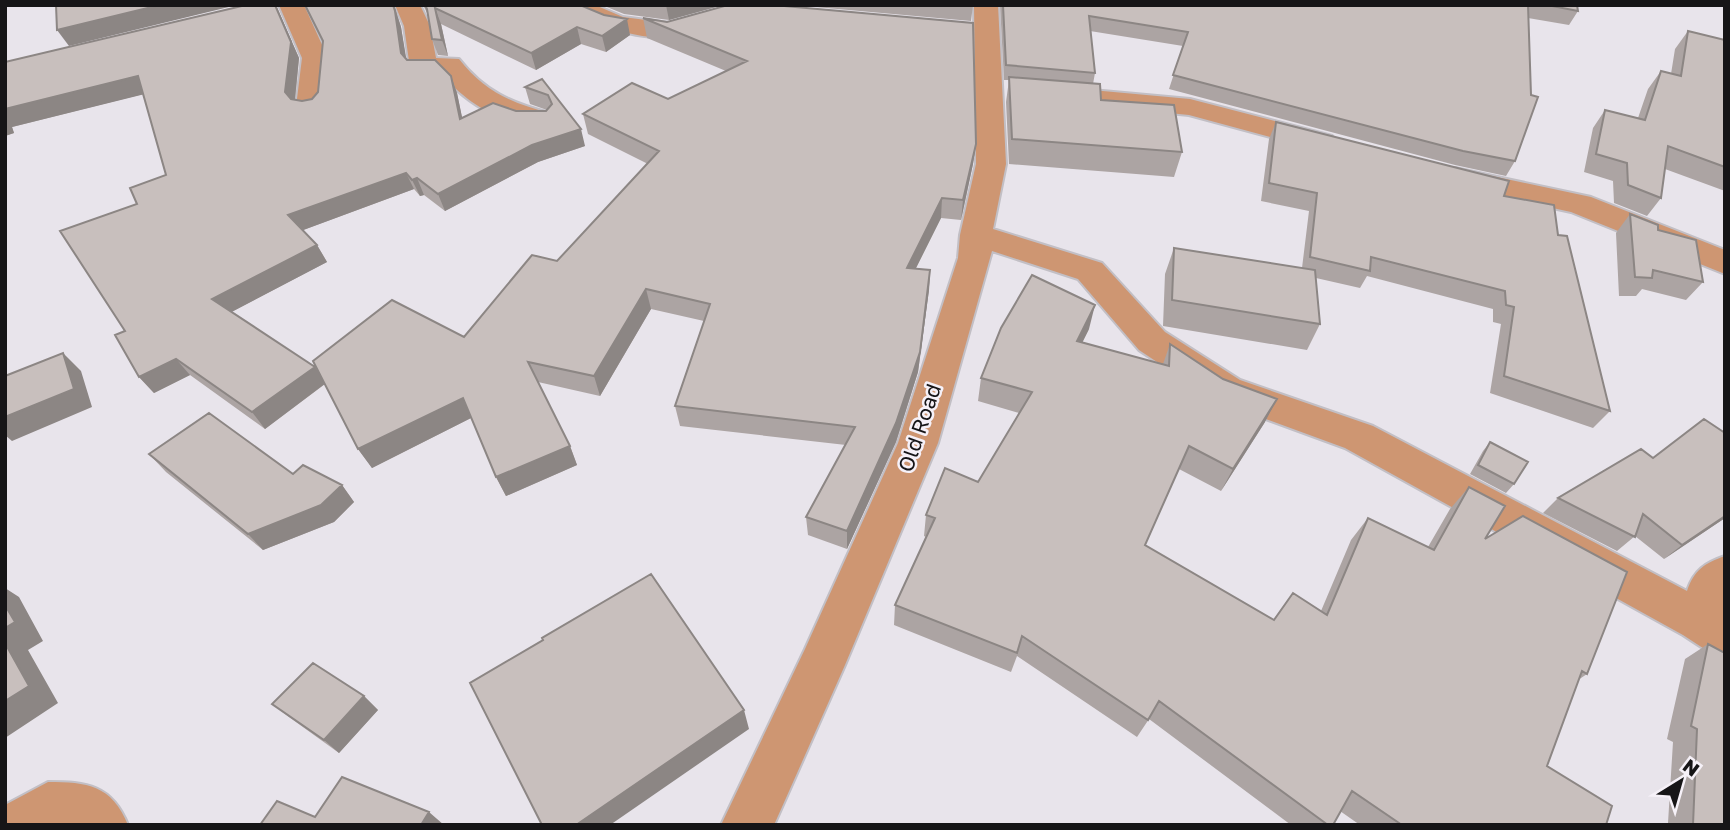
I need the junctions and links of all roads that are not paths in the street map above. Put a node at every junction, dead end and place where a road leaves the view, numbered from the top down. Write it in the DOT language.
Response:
graph roads {
  1 [pos="407,5"];
  2 [pos="573,5"];
  3 [pos="280,6"];
  4 [pos="717,18"];
  5 [pos="978,23"];
  6 [pos="987,89"];
  7 [pos="310,107"];
  8 [pos="541,119"];
  9 [pos="1348,149"];
  10 [pos="1427,170"];
  11 [pos="976,235"];
  12 [pos="1725,263"];
  13 [pos="1725,575"];
  14 [pos="1712,629"];
  15 [pos="34,817"];
  16 [pos="102,825"];
  17 [pos="747,825"];
  1 -- 8 [label="street"];
  2 -- 4 [label="street"];
  3 -- 7 [label="street"];
  5 -- 6 [label="street, Old Road"];
  6 -- 9 [label="street"];
  6 -- 11 [label="street, Old Road"];
  10 -- 12 [label="street"];
  11 -- 14 [label="street"];
  11 -- 17 [label="street, Old Road"];
  13 -- 14 [label="street"];
  15 -- 16 [label="street"];
}
